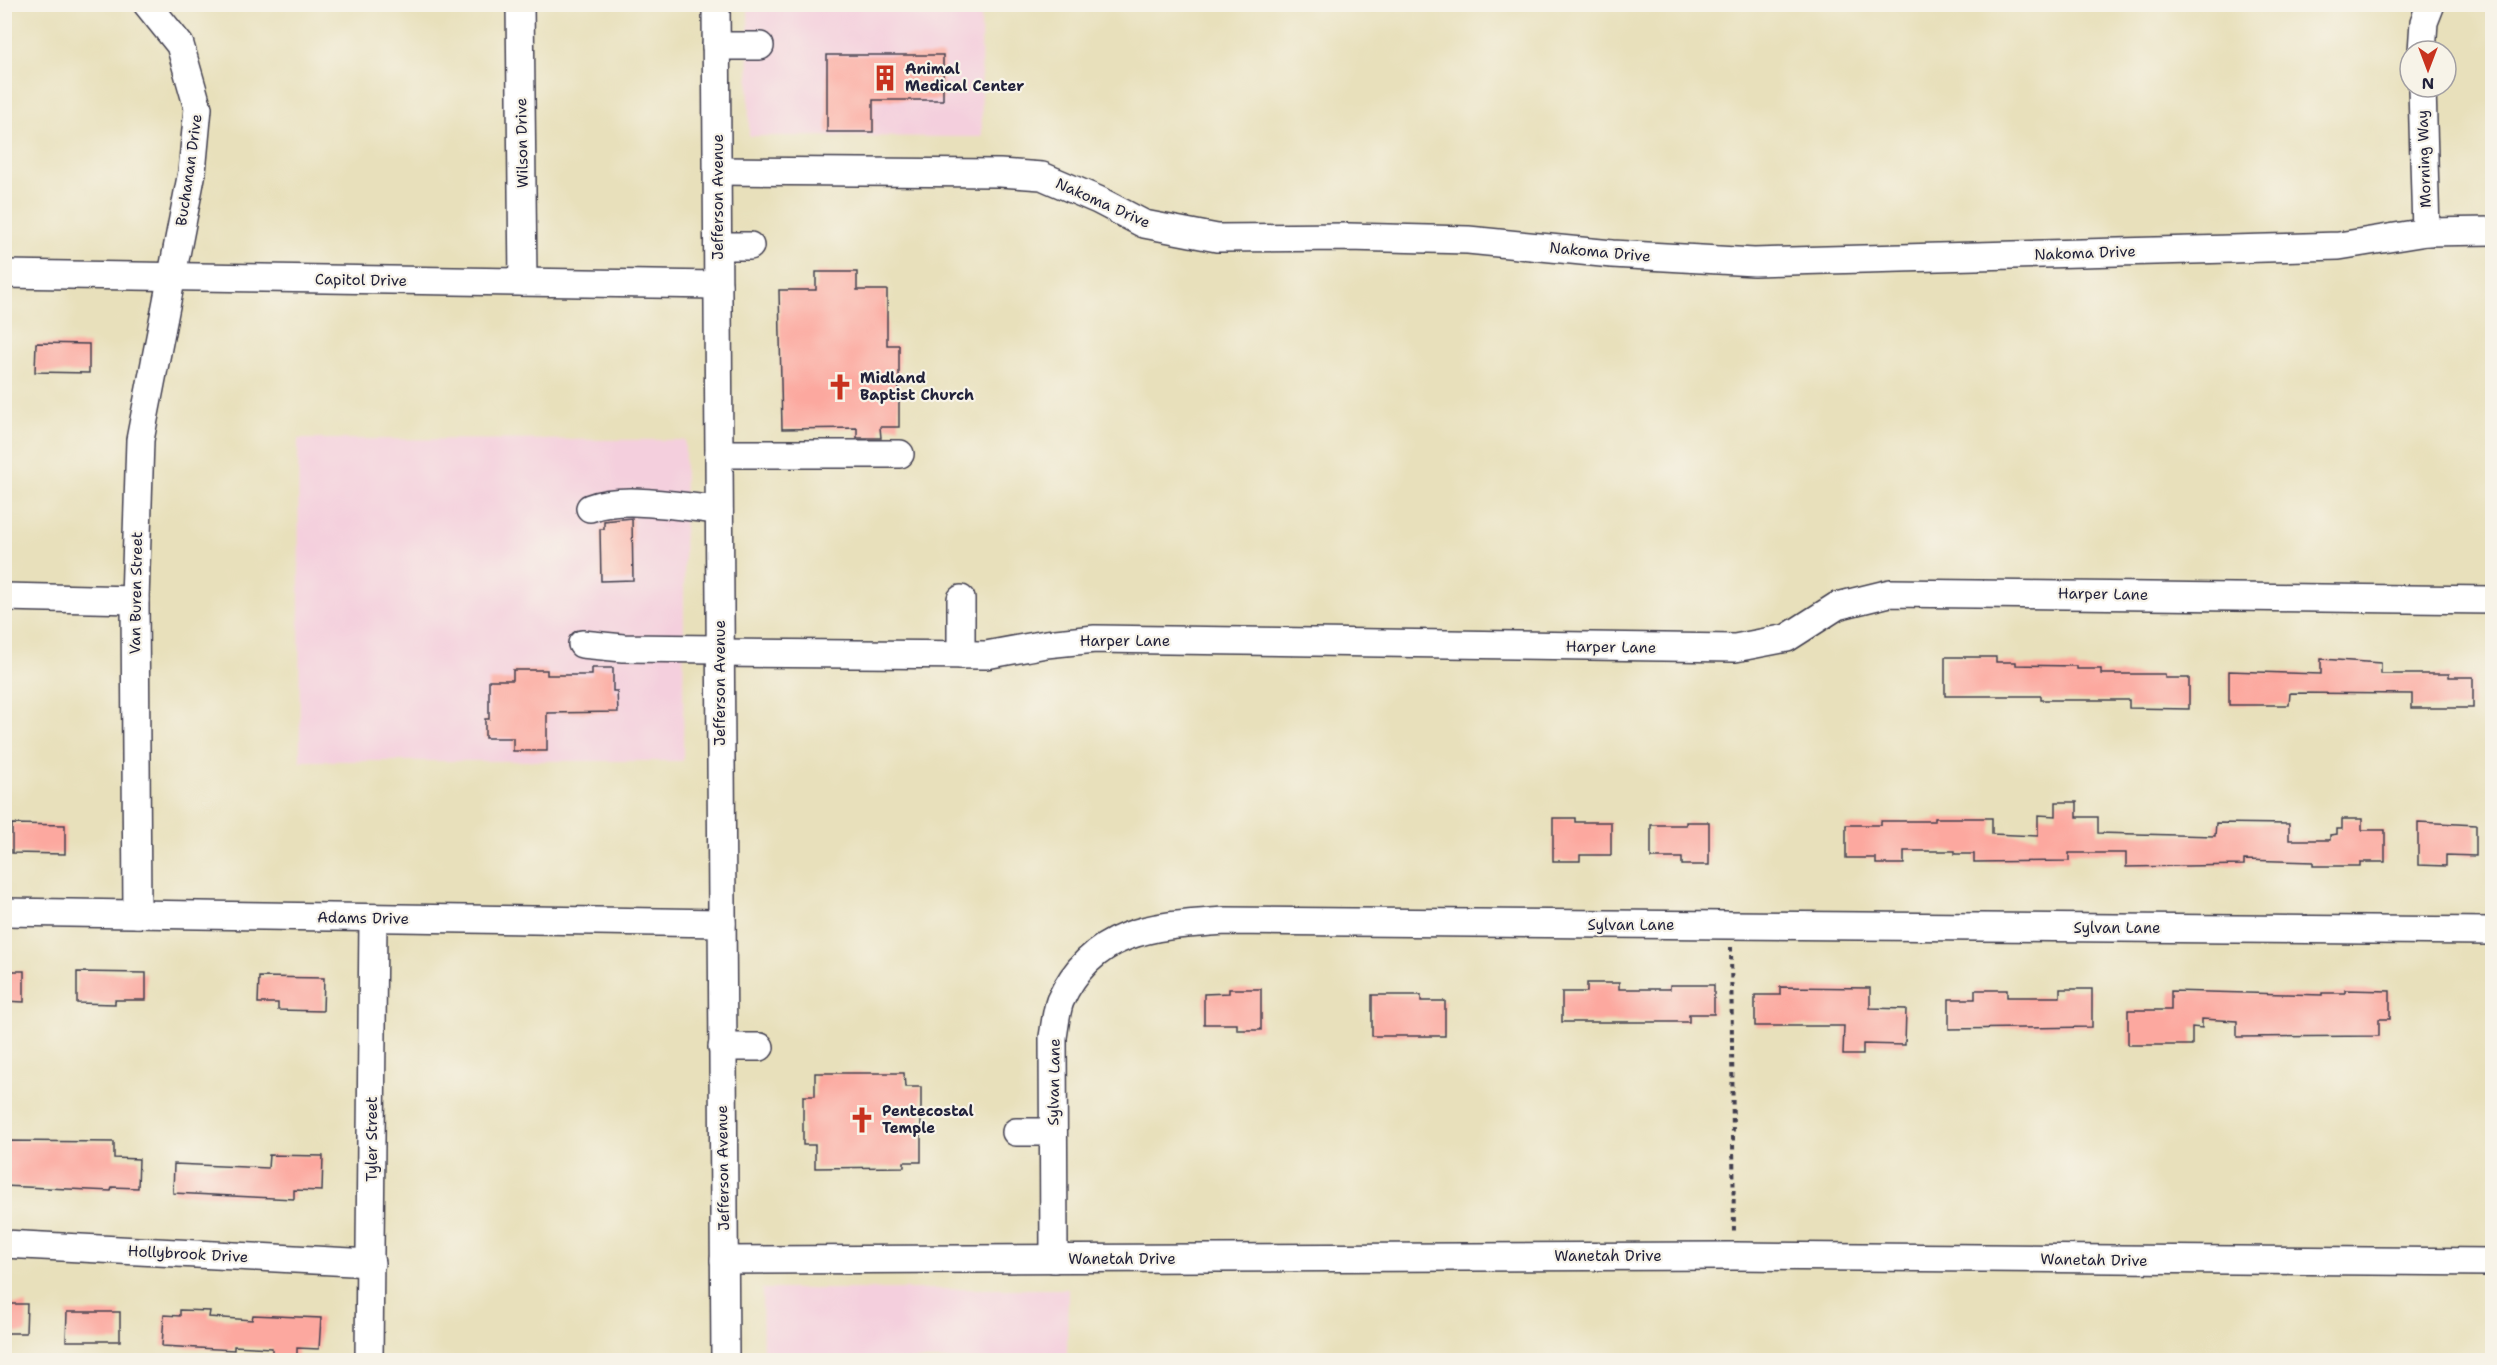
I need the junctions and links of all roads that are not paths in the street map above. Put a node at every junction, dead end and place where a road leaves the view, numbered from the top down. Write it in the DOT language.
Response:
graph roads {
  1 [pos="147,4"];
  2 [pos="520,4"];
  3 [pos="716,4"];
  4 [pos="2431,4"];
  5 [pos="2423,39"];
  6 [pos="716,46"];
  7 [pos="760,46"];
  8 [pos="2422,99"];
  9 [pos="718,171"];
  10 [pos="2493,231"];
  11 [pos="2426,232"];
  12 [pos="718,246"];
  13 [pos="750,246"];
  14 [pos="4,274"];
  15 [pos="173,276"];
  16 [pos="523,282"];
  17 [pos="718,285"];
  18 [pos="719,454"];
  19 [pos="895,457"];
  20 [pos="590,508"];
  21 [pos="719,510"];
  22 [pos="4,597"];
  23 [pos="961,599"];
  24 [pos="135,600"];
  25 [pos="2493,600"];
  26 [pos="582,644"];
  27 [pos="719,651"];
  28 [pos="961,655"];
  29 [pos="4,912"];
  30 [pos="137,914"];
  31 [pos="373,918"];
  32 [pos="722,923"];
  33 [pos="2493,931"];
  34 [pos="722,1047"];
  35 [pos="760,1047"];
  36 [pos="1016,1132"];
  37 [pos="1053,1132"];
  38 [pos="4,1244"];
  39 [pos="1054,1259"];
  40 [pos="724,1260"];
  41 [pos="2493,1262"];
  42 [pos="371,1263"];
  43 [pos="369,1360"];
  44 [pos="724,1360"];
  1 -- 15 [label="street, Buchanan Drive"];
  2 -- 16 [label="street, Wilson Drive"];
  3 -- 6 [label="street, Jefferson Avenue"];
  4 -- 5 [label="street"];
  6 -- 7 [label="street"];
  6 -- 9 [label="street, Jefferson Avenue"];
  8 -- 11 [label="street, Morning Way"];
  9 -- 11 [label="street, Nakoma Drive"];
  9 -- 12 [label="street, Jefferson Avenue"];
  10 -- 11 [label="street, Nakoma Drive"];
  12 -- 13 [label="street"];
  12 -- 17 [label="street, Jefferson Avenue"];
  14 -- 15 [label="street, Capitol Drive"];
  15 -- 16 [label="street, Capitol Drive"];
  15 -- 24 [label="street, Van Buren Street"];
  16 -- 17 [label="street, Capitol Drive"];
  17 -- 18 [label="street, Jefferson Avenue"];
  18 -- 19 [label="street"];
  18 -- 21 [label="street, Jefferson Avenue"];
  20 -- 21 [label="street"];
  21 -- 27 [label="street, Jefferson Avenue"];
  22 -- 24 [label="street"];
  23 -- 28 [label="street"];
  24 -- 30 [label="street, Van Buren Street"];
  25 -- 28 [label="street, Harper Lane"];
  26 -- 27 [label="street, Harper Lane"];
  27 -- 28 [label="street, Harper Lane"];
  27 -- 32 [label="street, Jefferson Avenue"];
  29 -- 30 [label="street, Adams Drive"];
  30 -- 31 [label="street, Adams Drive"];
  31 -- 32 [label="street, Adams Drive"];
  31 -- 42 [label="street, Tyler Street"];
  32 -- 34 [label="street, Jefferson Avenue"];
  33 -- 37 [label="street, Sylvan Lane"];
  34 -- 35 [label="street"];
  34 -- 40 [label="street, Jefferson Avenue"];
  36 -- 37 [label="street"];
  37 -- 39 [label="street, Sylvan Lane"];
  38 -- 42 [label="street, Hollybrook Drive"];
  39 -- 40 [label="street, Wanetah Drive"];
  39 -- 41 [label="street, Wanetah Drive"];
  40 -- 44 [label="street, Jefferson Avenue"];
  42 -- 43 [label="street, Tyler Street"];
}
